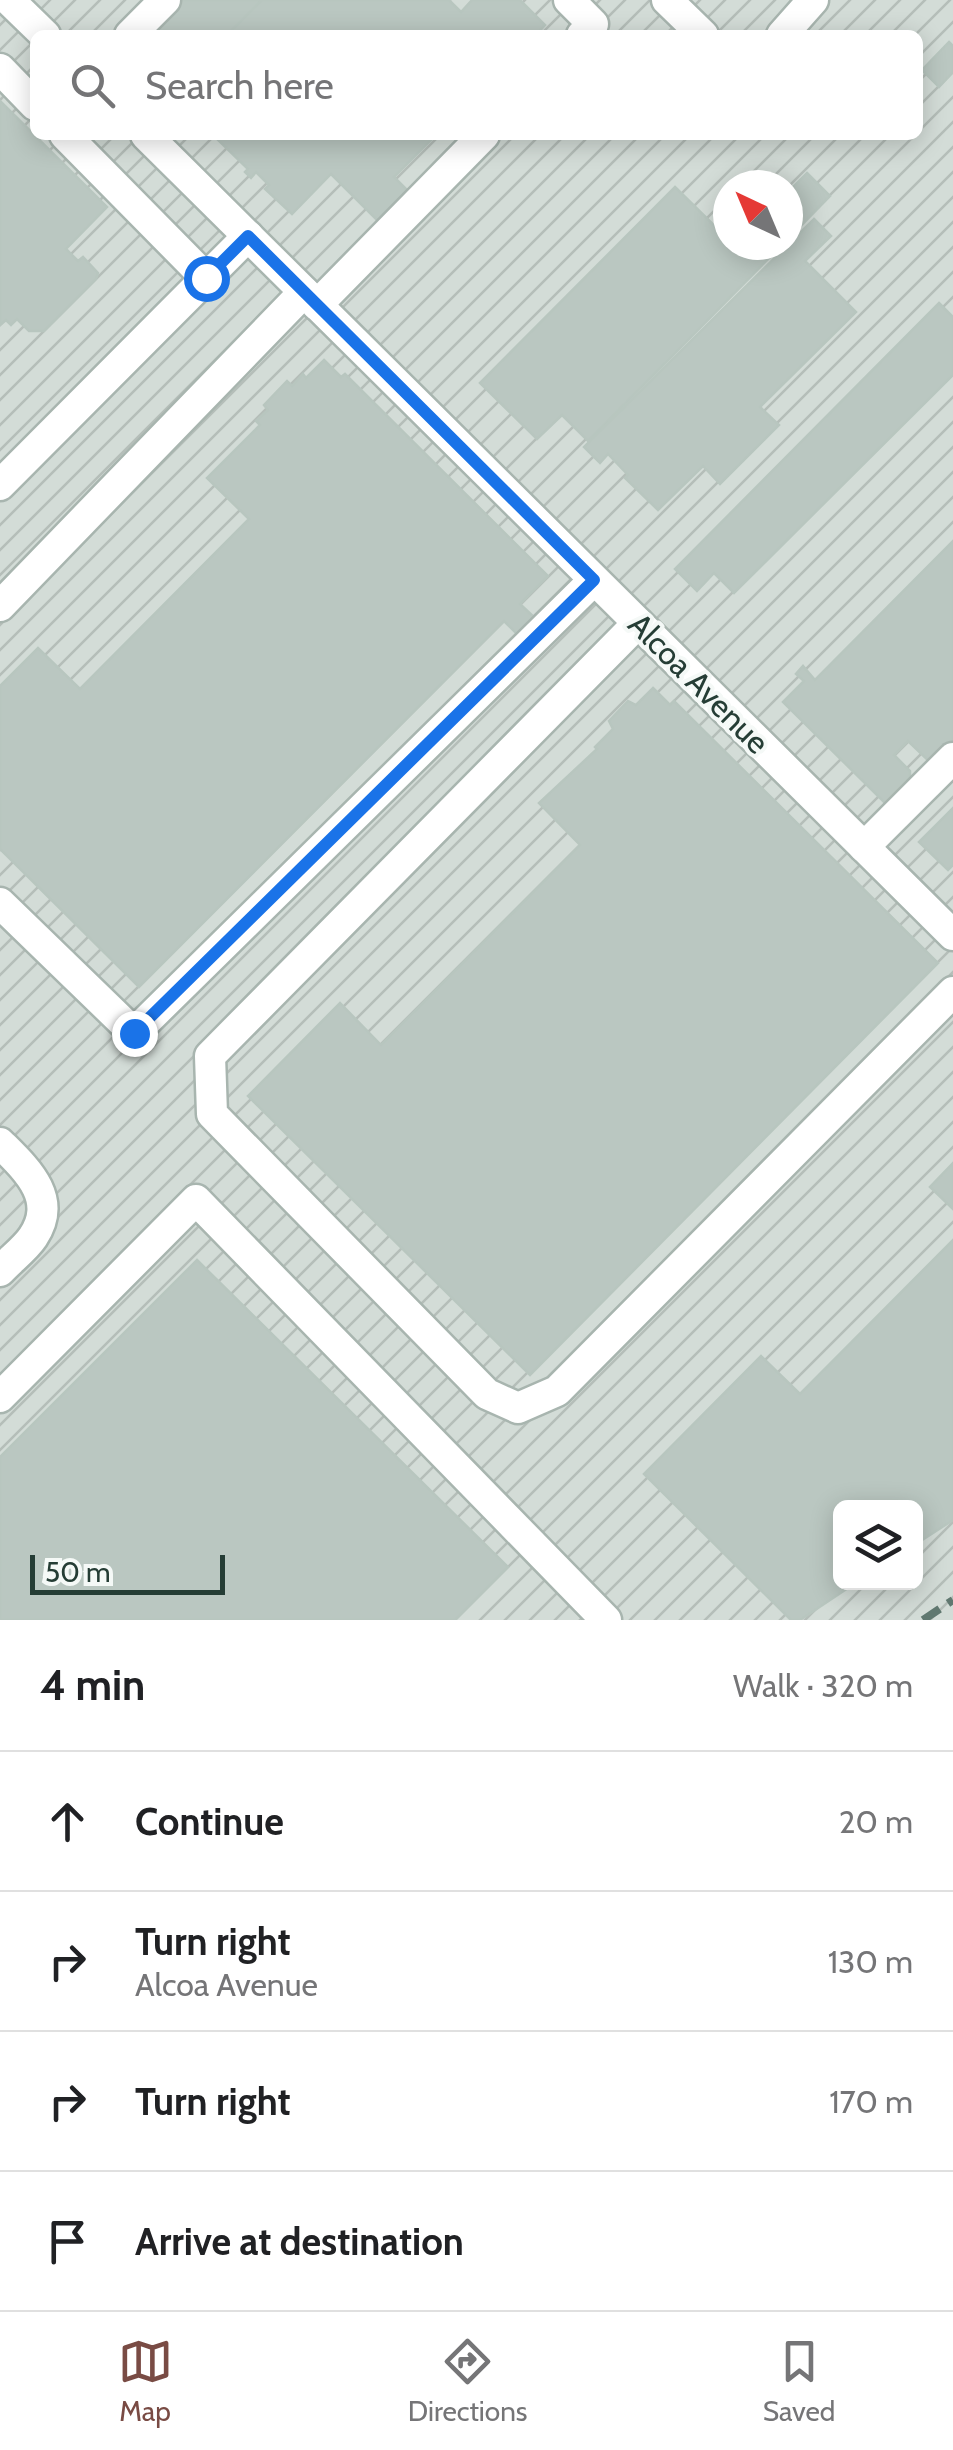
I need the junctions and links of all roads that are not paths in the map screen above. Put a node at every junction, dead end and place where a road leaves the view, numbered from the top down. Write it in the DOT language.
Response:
graph roads {
  1 [pos="9,0"];
  2 [pos="165,0"];
  3 [pos="569,0"];
  4 [pos="667,0"];
  5 [pos="813,0"];
  6 [pos="40,30"];
  7 [pos="135,30"];
  8 [pos="587,30"];
  9 [pos="697,30"];
  10 [pos="786,30"];
  11 [pos="0,69"];
  12 [pos="30,100"];
  13 [pos="70,140"];
  14 [pos="151,140"];
  15 [pos="479,140"];
  16 [pos="248,236"];
  17 [pos="206,278"];
  18 [pos="310,298"];
  19 [pos="0,485"];
  20 [pos="594,580"];
  21 [pos="0,606"];
  22 [pos="638,623"];
  23 [pos="953,758"];
  24 [pos="864,847"];
  25 [pos="0,902"];
  26 [pos="953,936"];
  27 [pos="953,992"];
  28 [pos="0,1143"];
  29 [pos="0,1270"];
  30 [pos="0,1397"];
  31 [pos="606,1620"];
  1 -- 6 [label="street"];
  2 -- 7 [label="street"];
  3 -- 8 [label="street"];
  4 -- 9 [label="street"];
  5 -- 10 [label="street"];
  11 -- 12 [label="street"];
  13 -- 17 [label="street"];
  14 -- 16 [label="street, Alcoa Avenue"];
  15 -- 18 [label="street"];
  16 -- 17 [label="street"];
  16 -- 18 [label="street, Alcoa Avenue"];
  17 -- 19 [label="street"];
  18 -- 20 [label="street, Alcoa Avenue"];
  18 -- 21 [label="street"];
  20 -- 22 [label="street, Alcoa Avenue"];
  20 -- 25 [label="street"];
  22 -- 24 [label="street, Alcoa Avenue"];
  22 -- 27 [label="street"];
  23 -- 24 [label="street"];
  24 -- 26 [label="street, Alcoa Avenue"];
  28 -- 29 [label="street"];
  30 -- 31 [label="street"];
}
